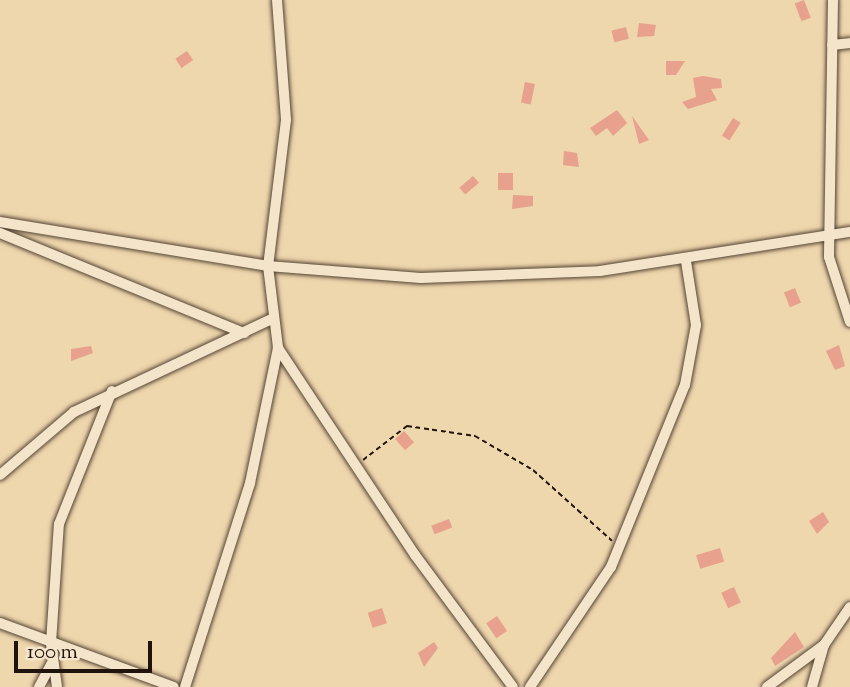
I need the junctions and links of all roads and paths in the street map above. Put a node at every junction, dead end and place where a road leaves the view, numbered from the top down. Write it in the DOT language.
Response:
graph roads {
  1 [pos="277,0"];
  2 [pos="832,0"];
  3 [pos="850,43"];
  4 [pos="832,46"];
  5 [pos="0,222"];
  6 [pos="850,232"];
  7 [pos="0,233"];
  8 [pos="829,237"];
  9 [pos="686,261"];
  10 [pos="268,266"];
  11 [pos="272,319"];
  12 [pos="850,322"];
  13 [pos="244,333"];
  14 [pos="278,348"];
  15 [pos="112,391"];
  16 [pos="355,466"];
  17 [pos="0,475"];
  18 [pos="620,549"];
  19 [pos="850,607"];
  20 [pos="0,623"];
  21 [pos="51,643"];
  22 [pos="824,645"];
  23 [pos="53,662"];
  24 [pos="38,687"];
  25 [pos="57,687"];
  26 [pos="174,687"];
  27 [pos="185,687"];
  28 [pos="513,687"];
  29 [pos="530,687"];
  30 [pos="768,687"];
  31 [pos="812,687"];
  1 -- 10 [label="street"];
  2 -- 4 [label="street"];
  3 -- 4 [label="street"];
  4 -- 8 [label="street"];
  5 -- 10 [label="street"];
  6 -- 8 [label="street"];
  7 -- 13 [label="street"];
  8 -- 9 [label="street"];
  8 -- 12 [label="street"];
  9 -- 10 [label="street"];
  9 -- 18 [label="street"];
  10 -- 11 [label="street"];
  11 -- 13 [label="street"];
  11 -- 14 [label="street"];
  13 -- 15 [label="street"];
  14 -- 16 [label="street"];
  14 -- 27 [label="street"];
  15 -- 17 [label="street"];
  15 -- 21 [label="street"];
  16 -- 18 [label="path"];
  16 -- 28 [label="street"];
  18 -- 29 [label="street"];
  19 -- 22 [label="street"];
  20 -- 21 [label="street"];
  21 -- 23 [label="street"];
  21 -- 26 [label="street"];
  22 -- 30 [label="street"];
  22 -- 31 [label="street"];
  23 -- 24 [label="street"];
  23 -- 25 [label="street"];
}
